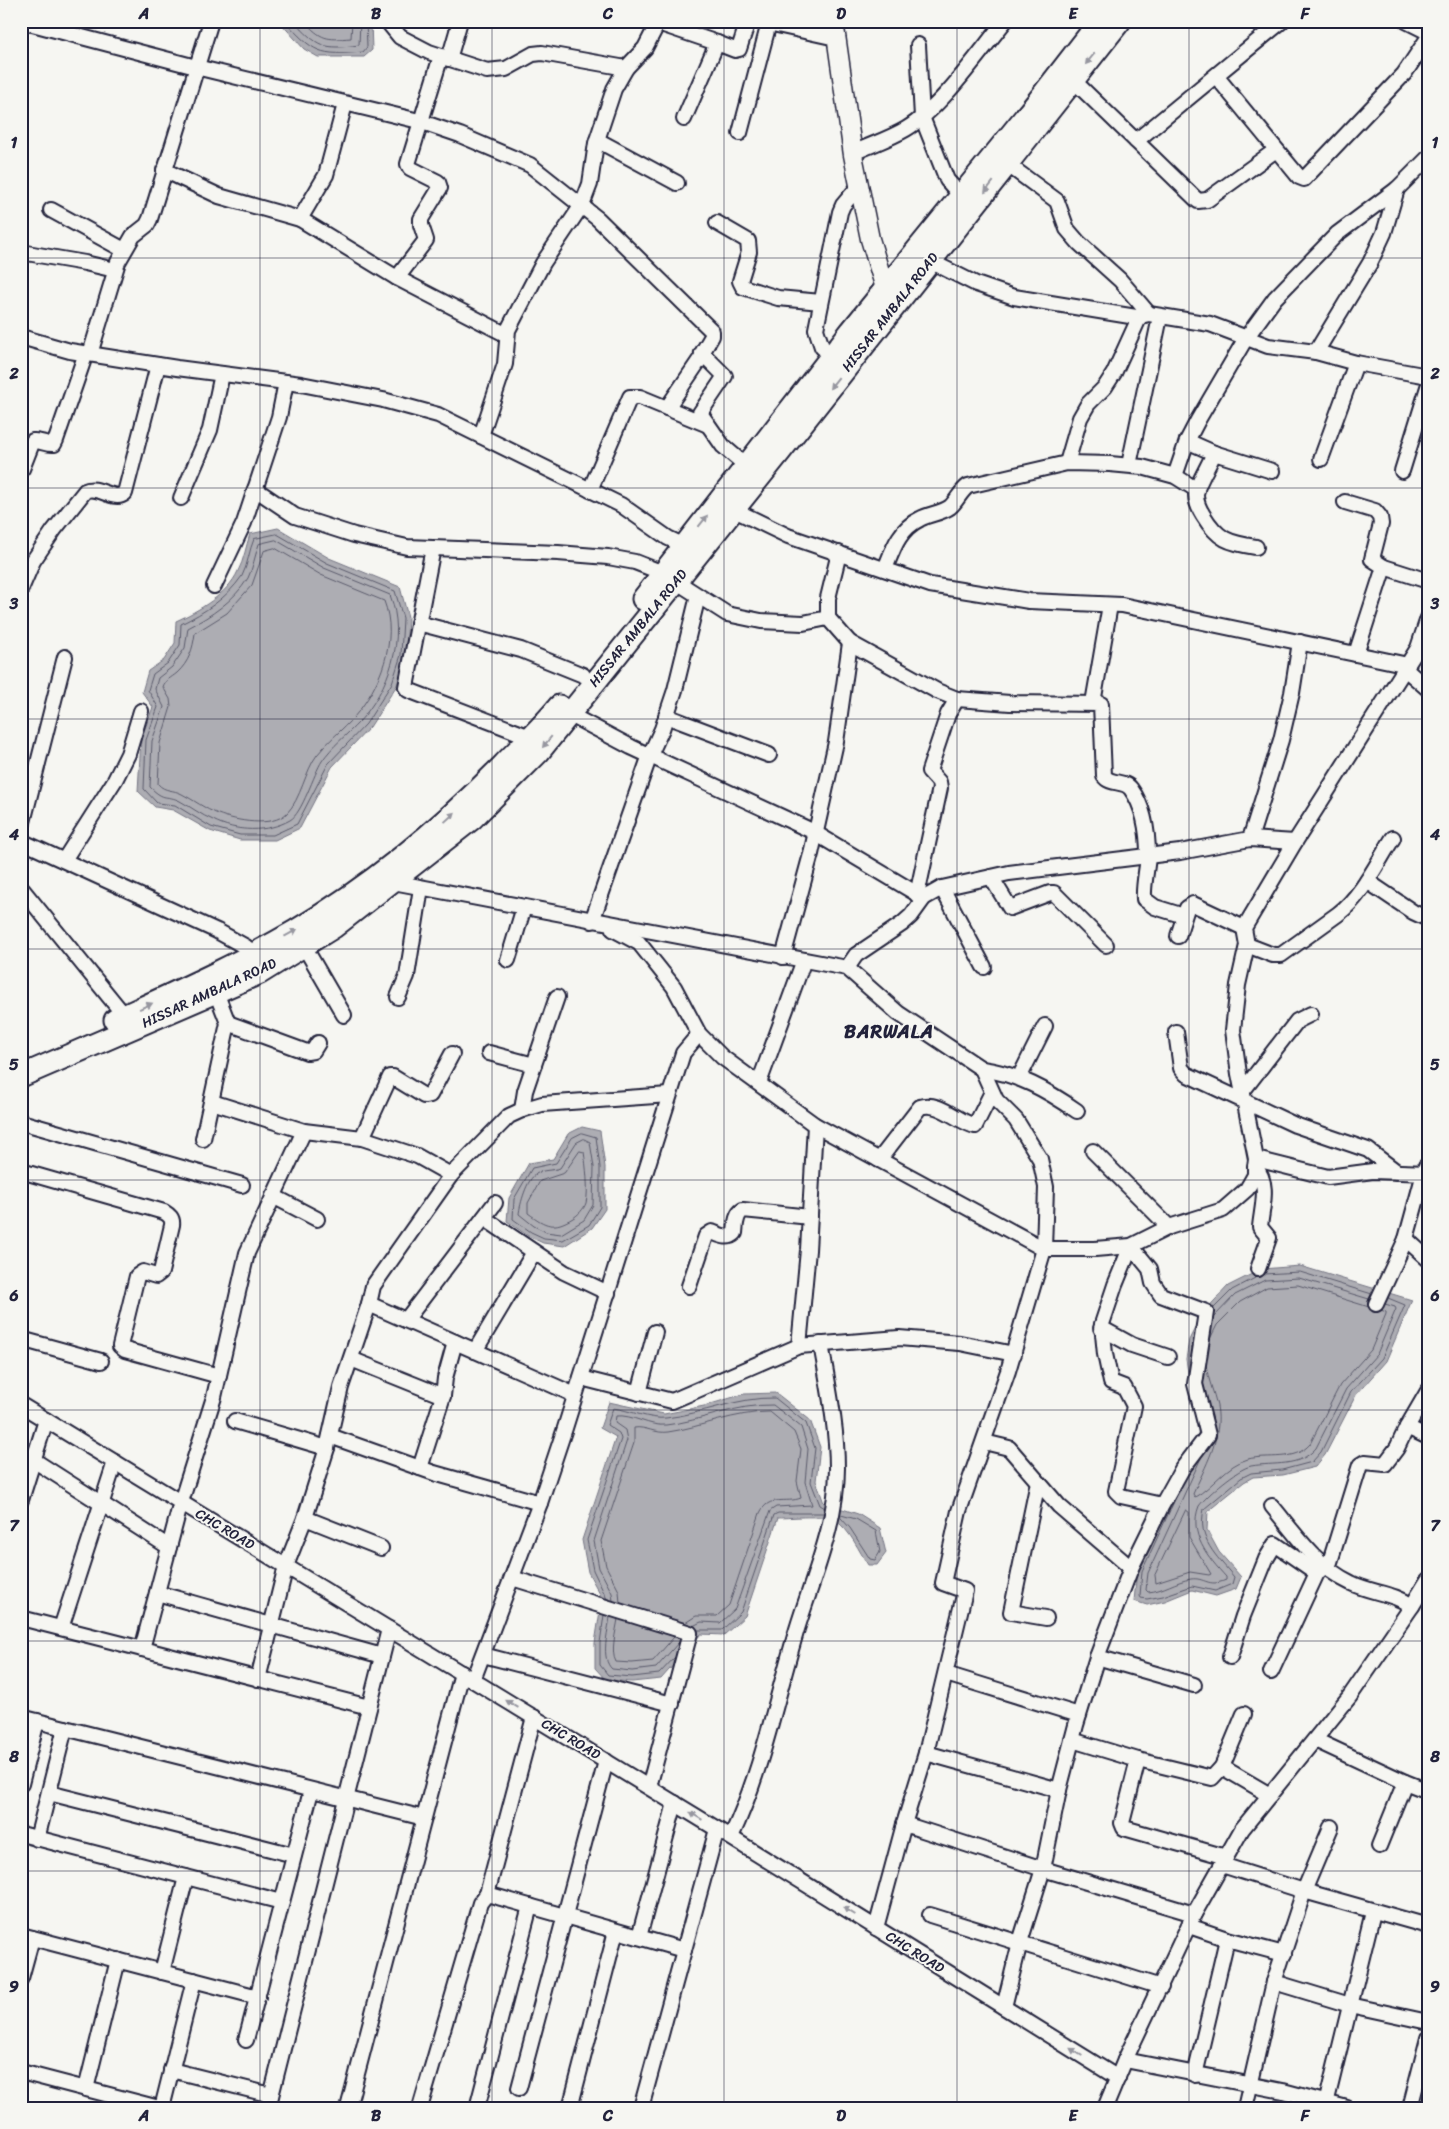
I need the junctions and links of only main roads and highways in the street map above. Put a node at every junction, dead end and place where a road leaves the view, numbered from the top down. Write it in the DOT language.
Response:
graph roads {
  1 [pos="1100,21"];
  2 [pos="1120,21"];
  3 [pos="753,471"];
  4 [pos="669,578"];
  5 [pos="564,711"];
  6 [pos="384,879"];
  7 [pos="21,1062"];
  8 [pos="21,1076"];
  1 -- 3 [label="main road, HISSAR AMBALA ROAD"];
  2 -- 3 [label="main road, HISSAR AMBALA ROAD, one-way"];
  3 -- 4 [label="main road, HISSAR AMBALA ROAD"];
  4 -- 5 [label="main road, HISSAR AMBALA ROAD"];
  4 -- 5 [label="main road, HISSAR AMBALA ROAD"];
  6 -- 5 [label="main road, HISSAR AMBALA ROAD, one-way"];
  5 -- 6 [label="main road, HISSAR AMBALA ROAD, one-way"];
  7 -- 6 [label="main road, HISSAR AMBALA ROAD, one-way"];
  6 -- 8 [label="main road, HISSAR AMBALA ROAD"];
}
